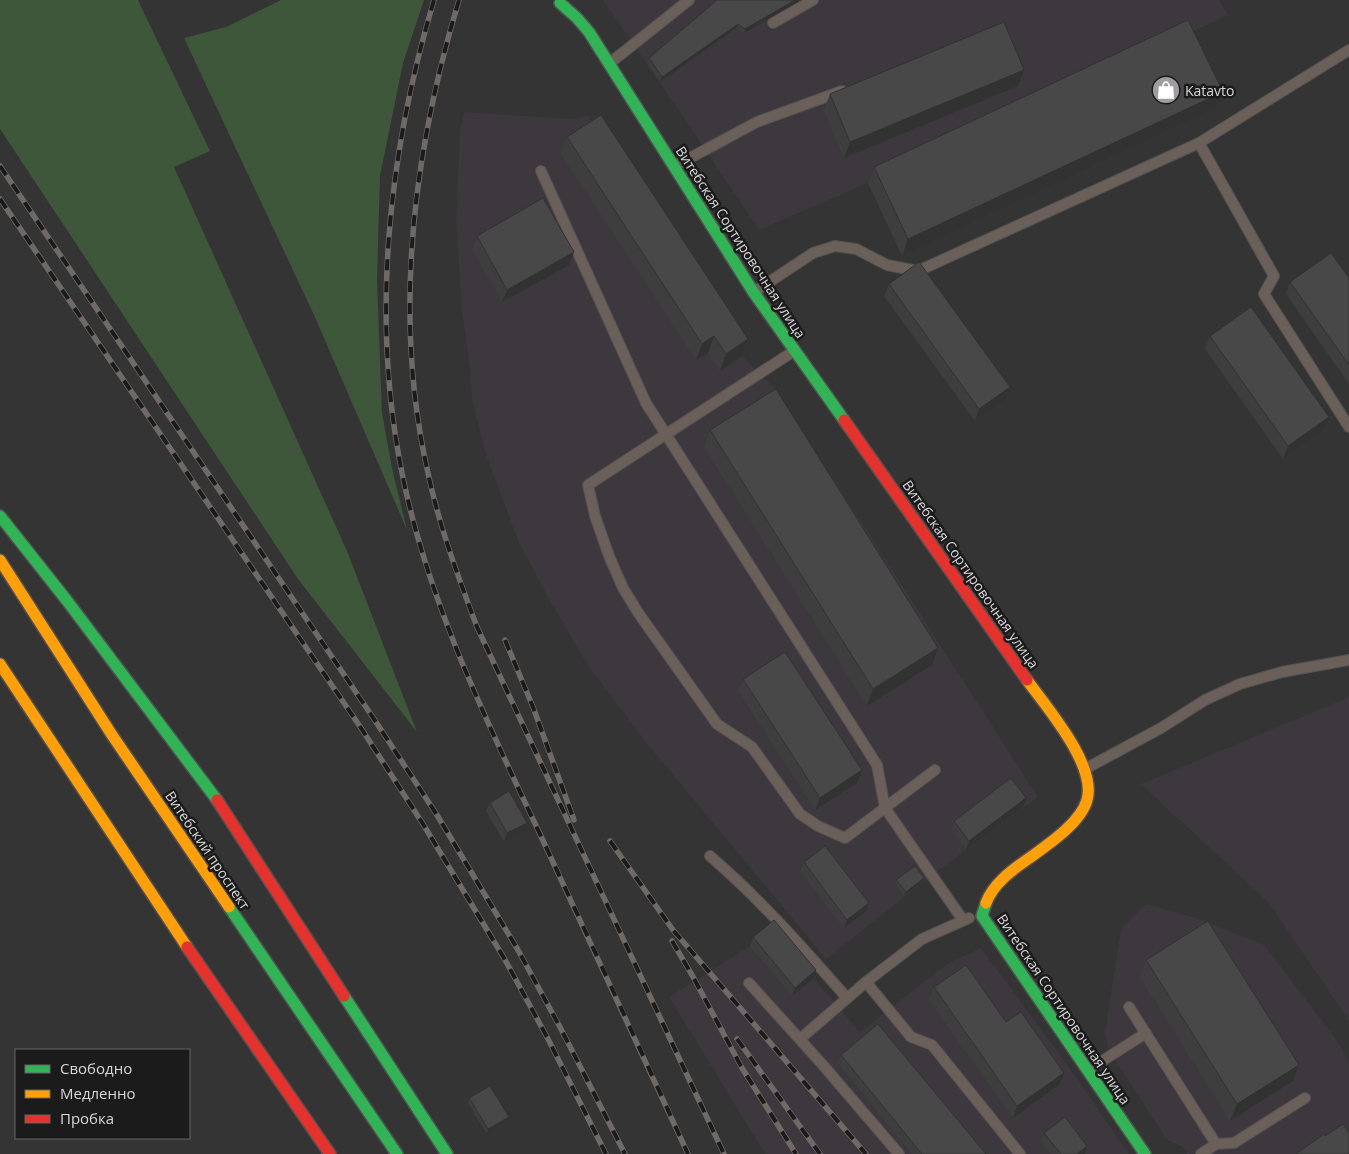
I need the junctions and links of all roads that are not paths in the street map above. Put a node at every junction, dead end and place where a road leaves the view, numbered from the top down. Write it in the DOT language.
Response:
graph roads {
  1 [pos="689,0"];
  2 [pos="814,0"];
  3 [pos="559,1"];
  4 [pos="773,23"];
  5 [pos="1349,50"];
  6 [pos="610,64"];
  7 [pos="848,89"];
  8 [pos="1199,143"];
  9 [pos="674,166"];
  10 [pos="541,171"];
  11 [pos="754,293"];
  12 [pos="795,351"];
  13 [pos="1349,427"];
  14 [pos="666,434"];
  15 [pos="0,516"];
  16 [pos="0,560"];
  17 [pos="1349,660"];
  18 [pos="0,664"];
  19 [pos="935,770"];
  20 [pos="1084,770"];
  21 [pos="885,808"];
  22 [pos="710,856"];
  23 [pos="982,916"];
  24 [pos="963,920"];
  25 [pos="866,982"];
  26 [pos="749,983"];
  27 [pos="847,998"];
  28 [pos="1129,1006"];
  29 [pos="1146,1033"];
  30 [pos="800,1039"];
  31 [pos="1088,1070"];
  32 [pos="1305,1098"];
  33 [pos="1216,1144"];
  34 [pos="328,1152"];
  35 [pos="446,1152"];
  36 [pos="397,1154"];
  37 [pos="899,1154"];
  38 [pos="1020,1154"];
  39 [pos="1144,1154"];
  40 [pos="1201,1154"];
  1 -- 6 [label="lane"];
  2 -- 4 [label="lane"];
  3 -- 6 [label="main road, Витебская Сортировочная улица"];
  5 -- 8 [label="lane"];
  6 -- 9 [label="main road, Витебская Сортировочная улица"];
  7 -- 9 [label="lane"];
  8 -- 11 [label="lane"];
  8 -- 13 [label="lane"];
  9 -- 11 [label="main road, Витебская Сортировочная улица"];
  10 -- 14 [label="lane"];
  11 -- 12 [label="main road, Витебская Сортировочная улица"];
  12 -- 14 [label="lane"];
  12 -- 20 [label="main road, Витебская Сортировочная улица"];
  14 -- 21 [label="lane"];
  14 -- 21 [label="lane"];
  15 -- 35 [label="main road"];
  16 -- 36 [label="main road, Витебский проспект"];
  17 -- 20 [label="lane"];
  18 -- 34 [label="main road"];
  19 -- 21 [label="lane"];
  20 -- 23 [label="main road, Витебская Сортировочная улица"];
  21 -- 24 [label="lane"];
  22 -- 27 [label="lane"];
  23 -- 24 [label="lane"];
  23 -- 31 [label="main road, Витебская Сортировочная улица"];
  24 -- 25 [label="lane"];
  25 -- 27 [label="lane"];
  25 -- 38 [label="lane"];
  26 -- 30 [label="lane"];
  27 -- 30 [label="lane"];
  28 -- 29 [label="lane"];
  29 -- 31 [label="lane"];
  29 -- 33 [label="lane"];
  30 -- 37 [label="lane"];
  31 -- 39 [label="main road, Витебская Сортировочная улица"];
  32 -- 33 [label="lane"];
  33 -- 40 [label="lane"];
}
